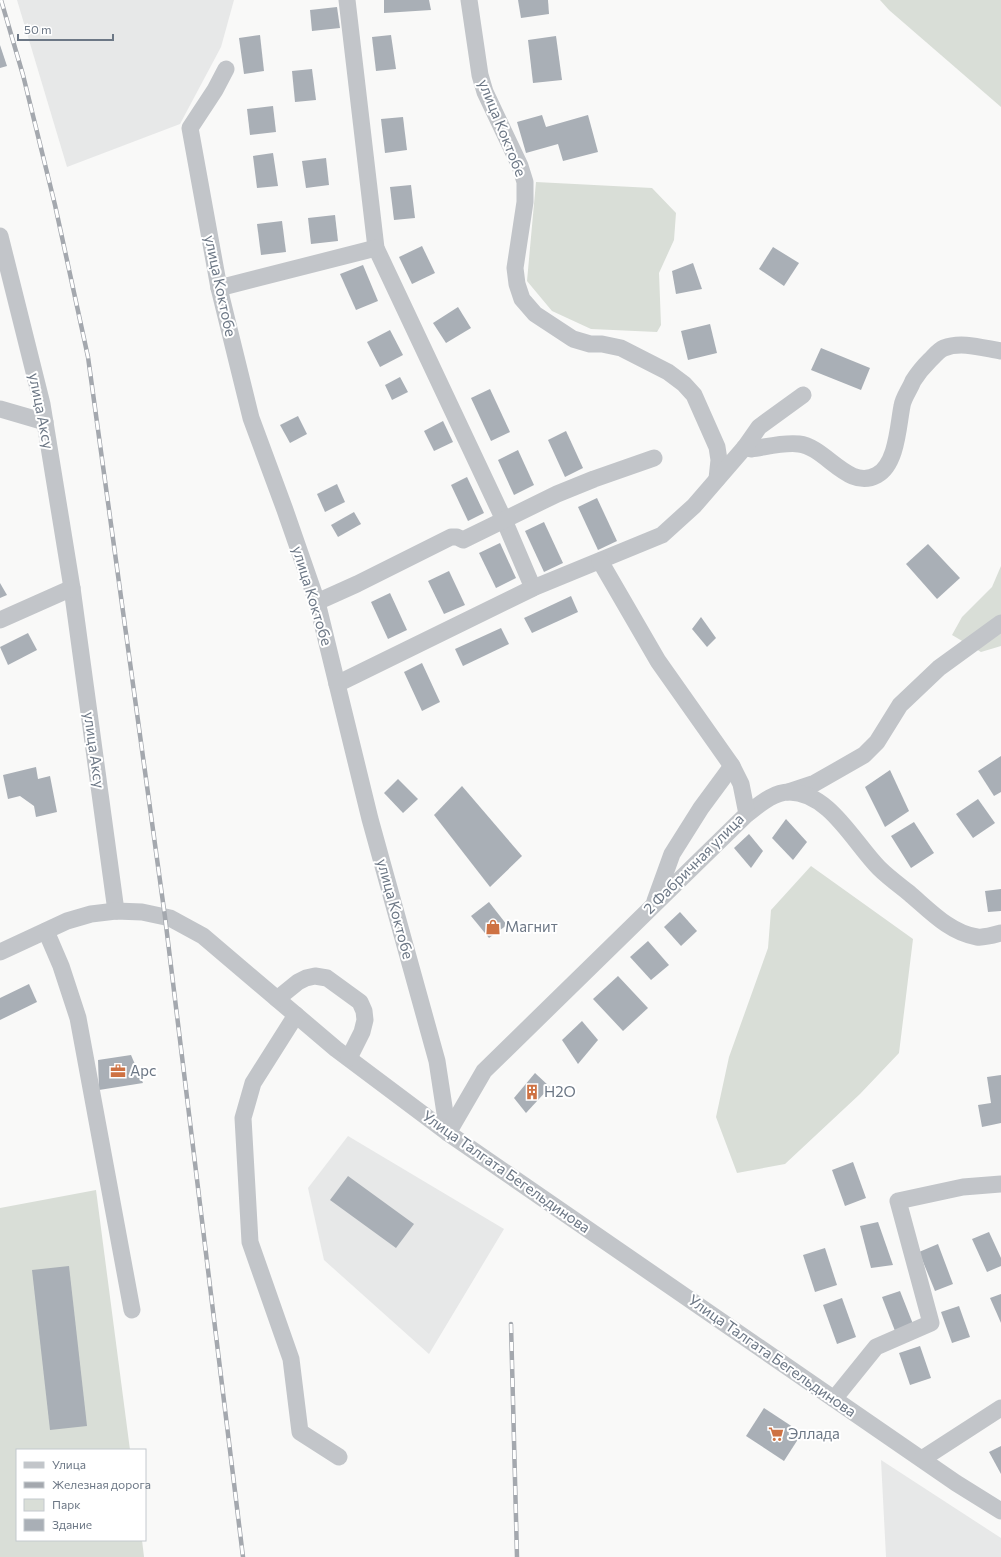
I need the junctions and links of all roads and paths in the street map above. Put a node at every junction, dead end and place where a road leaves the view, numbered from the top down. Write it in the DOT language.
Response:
graph roads {
  1 [pos="347,0"];
  2 [pos="469,0"];
  3 [pos="226,69"];
  4 [pos="0,236"];
  5 [pos="376,248"];
  6 [pos="219,288"];
  7 [pos="1001,351"];
  8 [pos="803,395"];
  9 [pos="0,409"];
  10 [pos="45,422"];
  11 [pos="745,446"];
  12 [pos="654,458"];
  13 [pos="717,479"];
  14 [pos="504,520"];
  15 [pos="600,561"];
  16 [pos="72,588"];
  17 [pos="533,588"];
  18 [pos="317,602"];
  19 [pos="0,620"];
  20 [pos="1001,623"];
  21 [pos="337,684"];
  22 [pos="732,766"];
  23 [pos="788,792"];
  24 [pos="746,814"];
  25 [pos="653,906"];
  26 [pos="116,911"];
  27 [pos="46,931"];
  28 [pos="1001,933"];
  29 [pos="0,952"];
  30 [pos="277,999"];
  31 [pos="296,1015"];
  32 [pos="349,1058"];
  33 [pos="448,1133"];
  34 [pos="1001,1184"];
  35 [pos="132,1310"];
  36 [pos="834,1399"];
  37 [pos="1001,1408"];
  38 [pos="339,1457"];
  39 [pos="922,1459"];
  40 [pos="1001,1511"];
  1 -- 5 [label="street"];
  2 -- 13 [label="street, улица Коктобе"];
  3 -- 6 [label="street, улица Коктобе"];
  4 -- 10 [label="street, улица Аксу"];
  5 -- 6 [label="street"];
  5 -- 14 [label="street"];
  6 -- 18 [label="street, улица Коктобе"];
  7 -- 11 [label="street"];
  8 -- 11 [label="street"];
  9 -- 10 [label="street"];
  10 -- 16 [label="street, улица Аксу"];
  11 -- 13 [label="street"];
  12 -- 14 [label="street"];
  13 -- 15 [label="street"];
  14 -- 17 [label="street"];
  14 -- 18 [label="street"];
  15 -- 17 [label="street"];
  15 -- 22 [label="street, 2 Фабричная улица"];
  16 -- 19 [label="street"];
  16 -- 26 [label="street, улица Аксу"];
  17 -- 21 [label="street"];
  18 -- 21 [label="street, улица Коктобе"];
  20 -- 23 [label="street"];
  21 -- 33 [label="street, улица Коктобе"];
  22 -- 24 [label="street, 2 Фабричная улица"];
  22 -- 25 [label="street"];
  23 -- 24 [label="street"];
  23 -- 28 [label="street"];
  24 -- 25 [label="street, 2 Фабричная улица"];
  25 -- 33 [label="street, 2 Фабричная улица"];
  26 -- 27 [label="street, Улица Талгата Бегельдинова"];
  26 -- 30 [label="street, Улица Талгата Бегельдинова"];
  27 -- 29 [label="street, Улица Талгата Бегельдинова"];
  27 -- 35 [label="street"];
  30 -- 31 [label="street, Улица Талгата Бегельдинова"];
  30 -- 32 [label="street"];
  31 -- 32 [label="street, Улица Талгата Бегельдинова"];
  31 -- 38 [label="street"];
  32 -- 33 [label="street, Улица Талгата Бегельдинова"];
  33 -- 36 [label="street, Улица Талгата Бегельдинова"];
  34 -- 36 [label="street"];
  36 -- 39 [label="street, Улица Талгата Бегельдинова"];
  37 -- 39 [label="street"];
  39 -- 40 [label="street, Улица Талгата Бегельдинова"];
}
